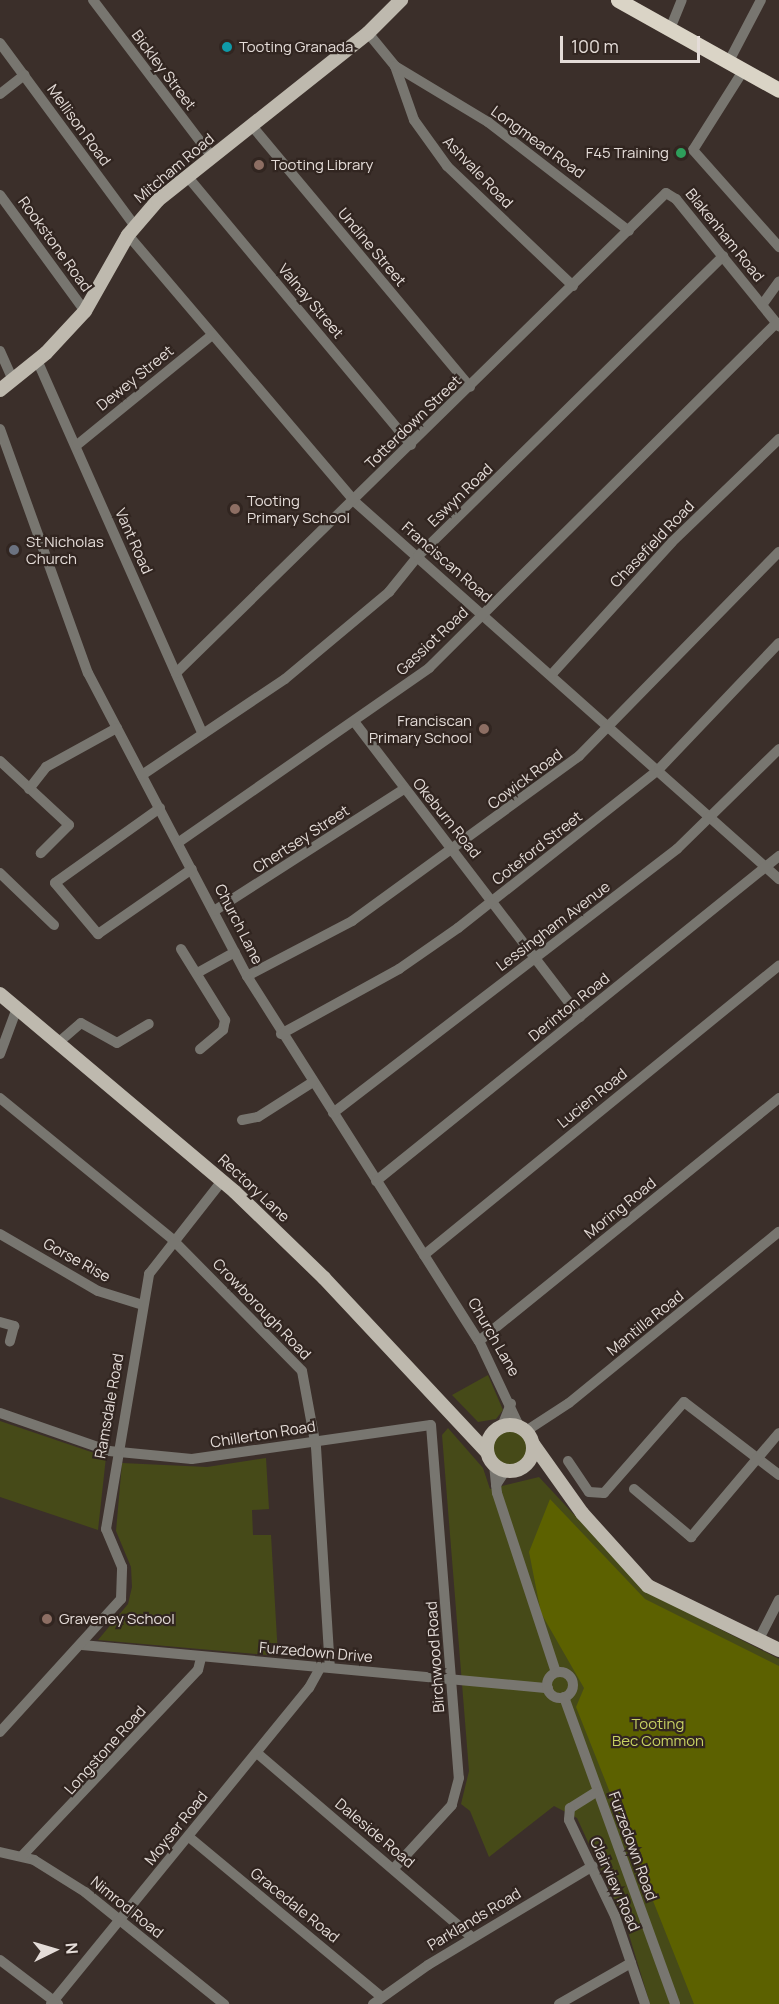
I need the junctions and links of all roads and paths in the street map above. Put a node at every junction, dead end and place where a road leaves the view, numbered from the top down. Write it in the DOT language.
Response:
graph roads {
  1 [pos="93,0"];
  2 [pos="401,0"];
  3 [pos="618,0"];
  4 [pos="682,0"];
  5 [pos="761,0"];
  6 [pos="670,29"];
  7 [pos="368,33"];
  8 [pos="0,43"];
  9 [pos="728,63"];
  10 [pos="395,66"];
  11 [pos="743,71"];
  12 [pos="24,75"];
  13 [pos="425,87"];
  14 [pos="779,90"];
  15 [pos="0,94"];
  16 [pos="411,99"];
  17 [pos="252,126"];
  18 [pos="212,157"];
  19 [pos="187,176"];
  20 [pos="669,193"];
  21 [pos="0,195"];
  22 [pos="131,230"];
  23 [pos="629,231"];
  24 [pos="779,248"];
  25 [pos="723,256"];
  26 [pos="779,282"];
  27 [pos="573,286"];
  28 [pos="762,305"];
  29 [pos="85,311"];
  30 [pos="778,325"];
  31 [pos="212,335"];
  32 [pos="0,351"];
  33 [pos="37,360"];
  34 [pos="12,380"];
  35 [pos="470,387"];
  36 [pos="0,390"];
  37 [pos="0,429"];
  38 [pos="779,439"];
  39 [pos="77,445"];
  40 [pos="411,445"];
  41 [pos="354,501"];
  42 [pos="779,552"];
  43 [pos="418,556"];
  44 [pos="483,613"];
  45 [pos="779,643"];
  46 [pos="176,673"];
  47 [pos="552,674"];
  48 [pos="356,724"];
  49 [pos="612,727"];
  50 [pos="117,728"];
  51 [pos="203,734"];
  52 [pos="779,749"];
  53 [pos="0,761"];
  54 [pos="659,769"];
  55 [pos="142,775"];
  56 [pos="29,789"];
  57 [pos="404,789"];
  58 [pos="160,808"];
  59 [pos="713,818"];
  60 [pos="179,842"];
  61 [pos="455,850"];
  62 [pos="41,853"];
  63 [pos="779,856"];
  64 [pos="767,868"];
  65 [pos="192,869"];
  66 [pos="0,873"];
  67 [pos="779,879"];
  68 [pos="492,902"];
  69 [pos="214,911"];
  70 [pos="54,925"];
  71 [pos="181,949"];
  72 [pos="235,952"];
  73 [pos="537,958"];
  74 [pos="779,965"];
  75 [pos="199,972"];
  76 [pos="247,976"];
  77 [pos="0,994"];
  78 [pos="17,1008"];
  79 [pos="580,1017"];
  80 [pos="149,1024"];
  81 [pos="281,1034"];
  82 [pos="59,1042"];
  83 [pos="200,1049"];
  84 [pos="0,1054"];
  85 [pos="313,1082"];
  86 [pos="0,1098"];
  87 [pos="779,1098"];
  88 [pos="333,1113"];
  89 [pos="242,1120"];
  90 [pos="222,1180"];
  91 [pos="376,1181"];
  92 [pos="779,1232"];
  93 [pos="0,1234"];
  94 [pos="172,1239"];
  95 [pos="424,1255"];
  96 [pos="143,1305"];
  97 [pos="0,1322"];
  98 [pos="10,1341"];
  99 [pos="480,1341"];
  100 [pos="511,1404"];
  101 [pos="0,1413"];
  102 [pos="428,1423"];
  103 [pos="466,1426"];
  104 [pos="498,1429"];
  105 [pos="523,1430"];
  106 [pos="779,1433"];
  107 [pos="315,1441"];
  108 [pos="533,1444"];
  109 [pos="115,1452"];
  110 [pos="758,1458"];
  111 [pos="568,1461"];
  112 [pos="495,1463"];
  113 [pos="528,1463"];
  114 [pos="543,1464"];
  115 [pos="779,1475"];
  116 [pos="634,1489"];
  117 [pos="779,1600"];
  118 [pos="759,1639"];
  119 [pos="82,1645"];
  120 [pos="779,1650"];
  121 [pos="201,1658"];
  122 [pos="325,1668"];
  123 [pos="556,1672"];
  124 [pos="452,1680"];
  125 [pos="548,1688"];
  126 [pos="564,1697"];
  127 [pos="0,1732"];
  128 [pos="256,1753"];
  129 [pos="597,1792"];
  130 [pos="189,1838"];
  131 [pos="0,1852"];
  132 [pos="22,1856"];
  133 [pos="593,1866"];
  134 [pos="394,1868"];
  135 [pos="120,1921"];
  136 [pos="472,1937"];
  137 [pos="0,1960"];
  138 [pos="631,1963"];
  139 [pos="377,2001"];
  140 [pos="54,2003"];
  141 [pos="224,2004"];
  142 [pos="559,2004"];
  143 [pos="645,2004"];
  144 [pos="675,2004"];
  1 -- 18 [label="street, Bickley Street"];
  2 -- 7 [label="main road, Mitcham Road"];
  3 -- 6 [label="highway"];
  4 -- 6 [label="street"];
  5 -- 9 [label="street"];
  6 -- 9 [label="highway"];
  7 -- 10 [label="street, Ashvale Road"];
  7 -- 17 [label="main road, Mitcham Road"];
  8 -- 12 [label="street, Mellison Road"];
  9 -- 11 [label="highway"];
  10 -- 13 [label="street, Longmead Road"];
  10 -- 16 [label="street, Ashvale Road"];
  11 -- 14 [label="highway"];
  11 -- 24 [label="street"];
  12 -- 15 [label="street"];
  12 -- 22 [label="street, Mellison Road"];
  13 -- 16 [label="street"];
  13 -- 23 [label="street, Longmead Road"];
  16 -- 27 [label="street, Ashvale Road"];
  17 -- 18 [label="main road, Mitcham Road"];
  17 -- 35 [label="street, Undine Street"];
  18 -- 19 [label="main road, Mitcham Road"];
  19 -- 22 [label="main road, Mitcham Road"];
  19 -- 40 [label="street, Valnay Street"];
  20 -- 23 [label="street, Totterdown Street"];
  20 -- 25 [label="street, Blakenham Road"];
  21 -- 29 [label="street, Rookstone Road"];
  22 -- 29 [label="main road, Mitcham Road"];
  22 -- 31 [label="street, Franciscan Road"];
  23 -- 27 [label="street, Totterdown Street"];
  25 -- 28 [label="street, Blakenham Road"];
  25 -- 43 [label="street, Eswyn Road"];
  26 -- 28 [label="street"];
  27 -- 35 [label="street, Totterdown Street"];
  28 -- 30 [label="street, Blakenham Road"];
  29 -- 33 [label="main road, Mitcham Road"];
  30 -- 44 [label="street, Gassiot Road"];
  31 -- 39 [label="street, Dewey Street"];
  31 -- 41 [label="street, Franciscan Road"];
  32 -- 34 [label="street"];
  33 -- 34 [label="main road, Mitcham Road"];
  33 -- 39 [label="street, Vant Road"];
  34 -- 36 [label="main road, Mitcham Road"];
  35 -- 40 [label="street, Totterdown Street"];
  37 -- 50 [label="street, Church Lane"];
  38 -- 47 [label="street, Chasefield Road"];
  39 -- 46 [label="street, Vant Road"];
  40 -- 41 [label="street, Totterdown Street"];
  41 -- 43 [label="street, Franciscan Road"];
  41 -- 46 [label="street, Totterdown Street"];
  42 -- 49 [label="street, Cowick Road"];
  43 -- 44 [label="street, Franciscan Road"];
  43 -- 51 [label="street, Eswyn Road"];
  44 -- 47 [label="street, Franciscan Road"];
  44 -- 48 [label="street, Gassiot Road"];
  45 -- 54 [label="street, Coteford Street"];
  46 -- 51 [label="street, Vant Road"];
  47 -- 49 [label="street, Franciscan Road"];
  48 -- 57 [label="street, Okeburn Road"];
  48 -- 60 [label="street, Gassiot Road"];
  49 -- 54 [label="street, Franciscan Road"];
  49 -- 61 [label="street, Cowick Road"];
  50 -- 55 [label="street, Church Lane"];
  50 -- 56 [label="street"];
  51 -- 55 [label="street, Eswyn Road"];
  52 -- 59 [label="street, Lessingham Avenue"];
  53 -- 56 [label="street"];
  54 -- 59 [label="street, Franciscan Road"];
  54 -- 68 [label="street, Coteford Street"];
  55 -- 58 [label="street, Church Lane"];
  56 -- 62 [label="street"];
  57 -- 61 [label="street, Okeburn Road"];
  57 -- 69 [label="street, Chertsey Street"];
  58 -- 60 [label="street, Church Lane"];
  58 -- 65 [label="street"];
  59 -- 64 [label="street, Franciscan Road"];
  59 -- 73 [label="street, Lessingham Avenue"];
  60 -- 65 [label="street, Church Lane"];
  61 -- 68 [label="street, Okeburn Road"];
  61 -- 76 [label="street, Cowick Road"];
  63 -- 64 [label="street, Derinton Road"];
  64 -- 67 [label="street, Franciscan Road"];
  64 -- 79 [label="street, Derinton Road"];
  65 -- 69 [label="street, Church Lane"];
  66 -- 70 [label="street"];
  68 -- 73 [label="street, Okeburn Road"];
  68 -- 81 [label="street, Coteford Street"];
  69 -- 72 [label="street, Church Lane"];
  71 -- 75 [label="street"];
  72 -- 75 [label="street"];
  72 -- 76 [label="street, Church Lane"];
  73 -- 79 [label="street, Okeburn Road"];
  73 -- 88 [label="street, Lessingham Avenue"];
  74 -- 95 [label="street, Lucien Road"];
  75 -- 83 [label="street"];
  76 -- 81 [label="street, Church Lane"];
  77 -- 78 [label="main road, Rectory Lane"];
  78 -- 82 [label="main road, Rectory Lane"];
  78 -- 84 [label="street"];
  79 -- 91 [label="street, Derinton Road"];
  80 -- 82 [label="street"];
  81 -- 85 [label="street, Church Lane"];
  82 -- 90 [label="main road, Rectory Lane"];
  85 -- 88 [label="street, Church Lane"];
  85 -- 89 [label="street"];
  86 -- 94 [label="street, Crowborough Road"];
  87 -- 99 [label="street, Moring Road"];
  88 -- 91 [label="street, Church Lane"];
  90 -- 94 [label="street, Ramsdale Road"];
  90 -- 103 [label="main road, Rectory Lane"];
  91 -- 95 [label="street, Church Lane"];
  92 -- 105 [label="street, Mantilla Road"];
  93 -- 96 [label="street, Gorse Rise"];
  94 -- 96 [label="street, Ramsdale Road"];
  94 -- 107 [label="street, Crowborough Road"];
  95 -- 99 [label="street, Church Lane"];
  96 -- 109 [label="street, Ramsdale Road"];
  97 -- 98 [label="street"];
  99 -- 100 [label="street, Church Lane"];
  100 -- 104 [label="street"];
  100 -- 105 [label="street, Church Lane"];
  101 -- 109 [label="street, Chillerton Road"];
  102 -- 107 [label="street, Chillerton Road"];
  102 -- 124 [label="street, Birchwood Road"];
  103 -- 104 [label="main road"];
  103 -- 112 [label="main road, Rectory Lane"];
  104 -- 105 [label="main road"];
  104 -- 112 [label="main road"];
  105 -- 108 [label="main road"];
  106 -- 110 [label="street"];
  107 -- 109 [label="street, Chillerton Road"];
  107 -- 122 [label="street, Crowborough Road"];
  108 -- 113 [label="main road"];
  108 -- 114 [label="main road"];
  109 -- 119 [label="street, Ramsdale Road"];
  110 -- 111 [label="street"];
  110 -- 115 [label="street"];
  110 -- 116 [label="street"];
  112 -- 113 [label="main road"];
  112 -- 123 [label="street"];
  113 -- 114 [label="main road"];
  114 -- 118 [label="main road"];
  117 -- 118 [label="street"];
  118 -- 120 [label="main road"];
  119 -- 121 [label="street, Furzedown Drive"];
  119 -- 127 [label="street, Ramsdale Road"];
  121 -- 122 [label="street, Furzedown Drive"];
  121 -- 132 [label="street, Longstone Road"];
  122 -- 124 [label="street, Furzedown Drive"];
  122 -- 128 [label="street, Moyser Road"];
  123 -- 125 [label="street"];
  123 -- 126 [label="street, Furzedown Road"];
  124 -- 125 [label="street, Furzedown Drive"];
  124 -- 134 [label="street, Birchwood Road"];
  125 -- 126 [label="street"];
  126 -- 129 [label="street, Furzedown Road"];
  128 -- 130 [label="street, Moyser Road"];
  128 -- 134 [label="street, Daleside Road"];
  129 -- 133 [label="street, Clairview Road"];
  129 -- 144 [label="street, Furzedown Road"];
  130 -- 135 [label="street, Moyser Road"];
  130 -- 139 [label="street, Gracedale Road"];
  131 -- 132 [label="street, Nimrod Road"];
  132 -- 135 [label="street, Nimrod Road"];
  133 -- 136 [label="street, Parklands Road"];
  133 -- 138 [label="street, Clairview Road"];
  134 -- 136 [label="street, Daleside Road"];
  135 -- 140 [label="street, Moyser Road"];
  135 -- 141 [label="street, Nimrod Road"];
  136 -- 139 [label="street, Parklands Road"];
  137 -- 140 [label="street"];
  138 -- 142 [label="street"];
  138 -- 143 [label="street, Clairview Road"];
}
